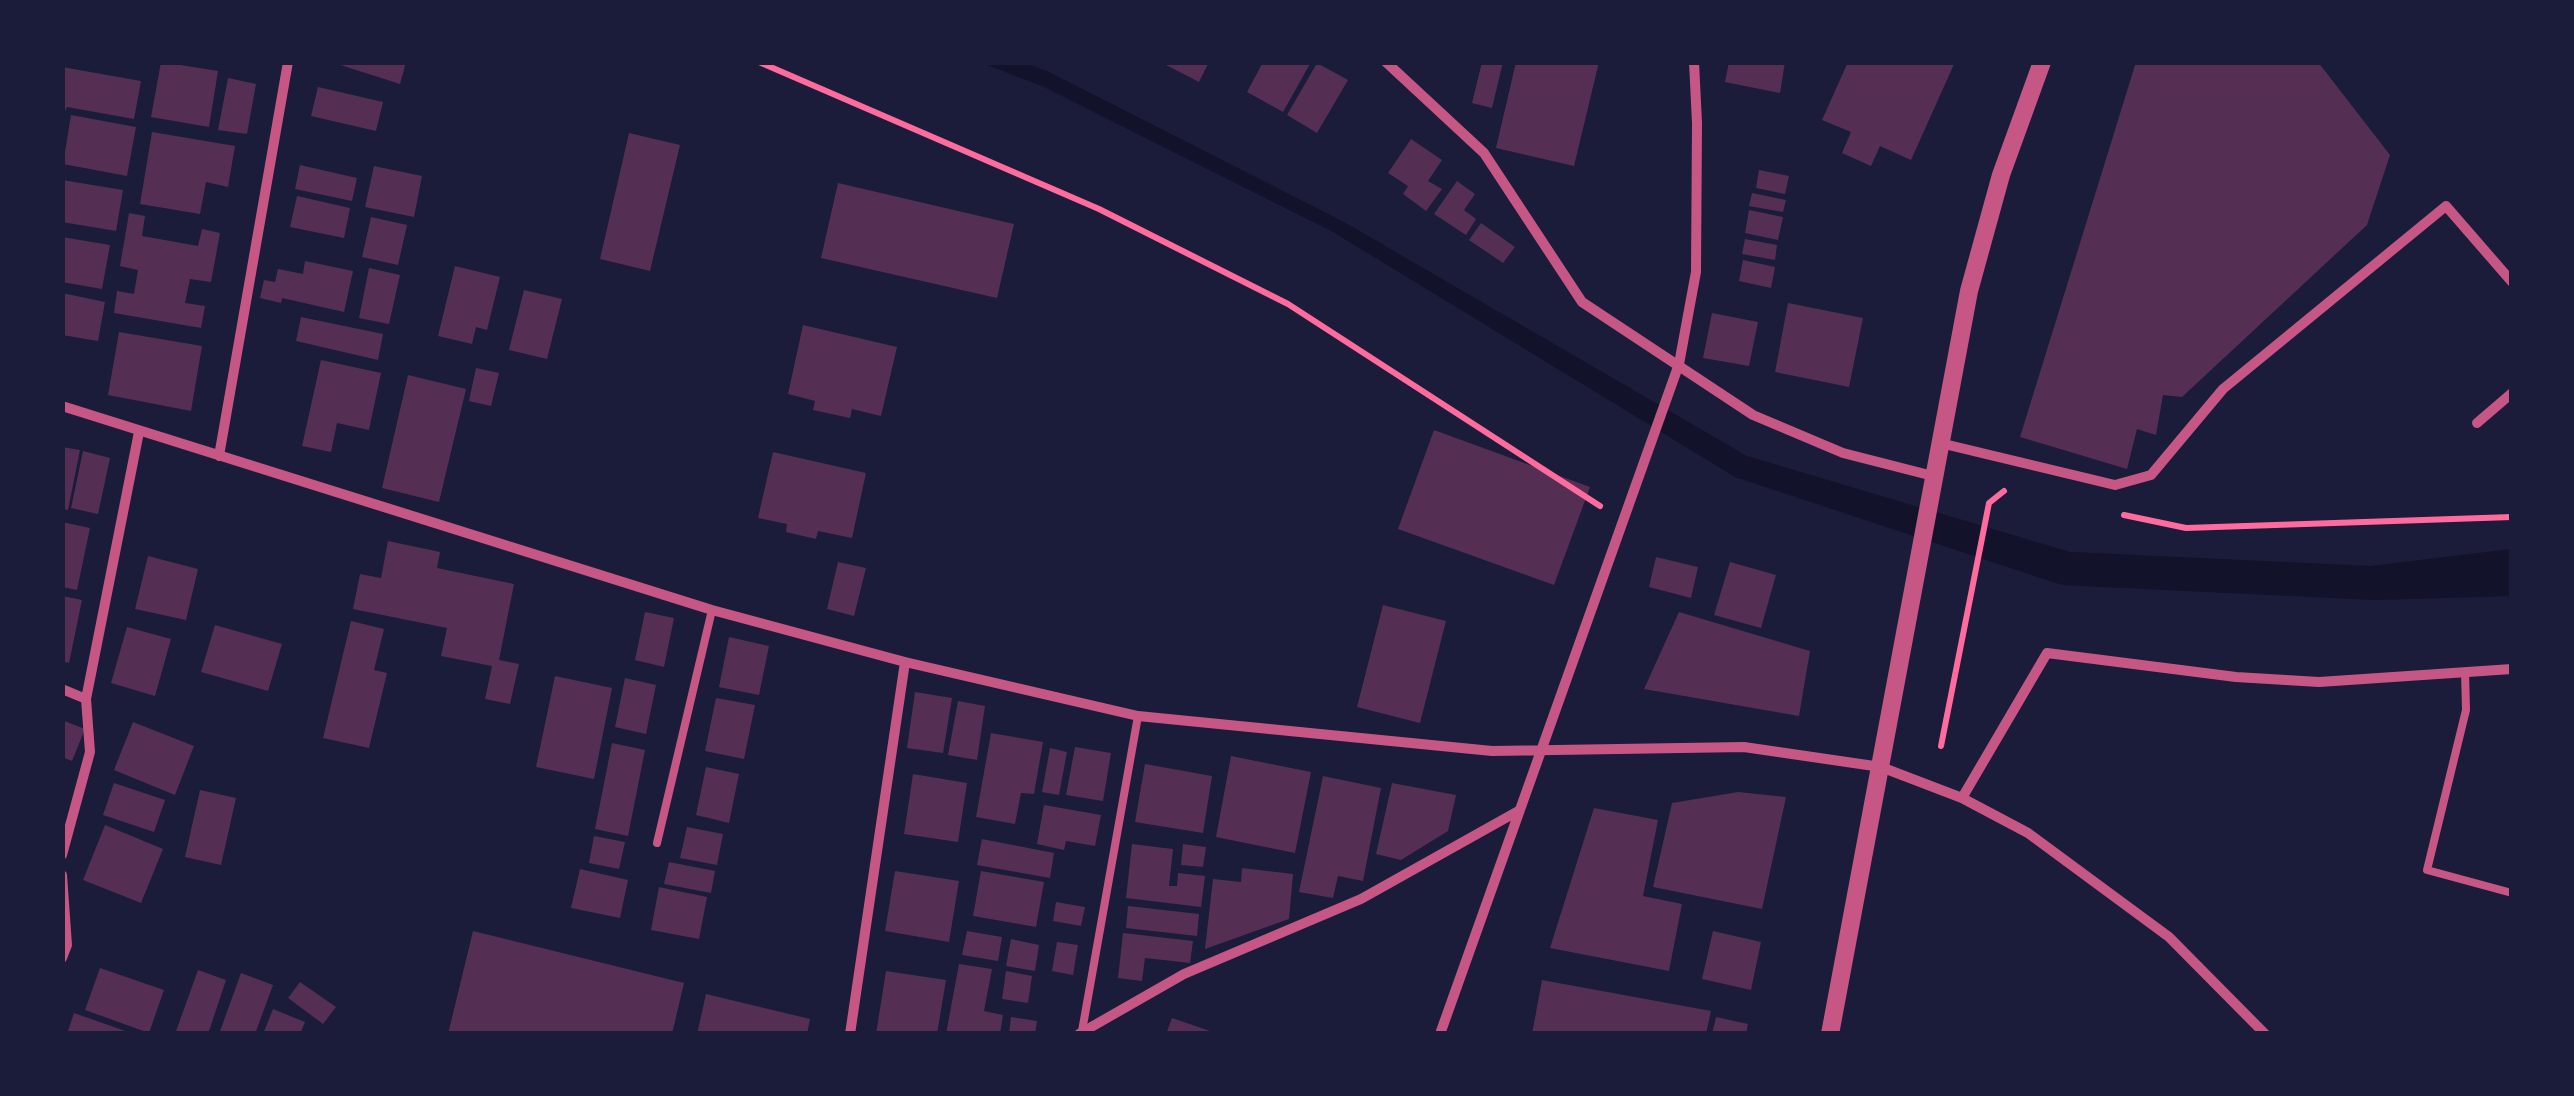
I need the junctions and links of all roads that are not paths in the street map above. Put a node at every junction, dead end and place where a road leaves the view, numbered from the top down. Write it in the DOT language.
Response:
graph roads {
  1 [pos="288,62"];
  2 [pos="1386,62"];
  3 [pos="1694,62"];
  4 [pos="2042,62"];
  5 [pos="2512,282"];
  6 [pos="1679,364"];
  7 [pos="2512,393"];
  8 [pos="62,406"];
  9 [pos="2477,423"];
  10 [pos="139,432"];
  11 [pos="1939,442"];
  12 [pos="218,456"];
  13 [pos="1932,484"];
  14 [pos="712,610"];
  15 [pos="905,662"];
  16 [pos="2512,669"];
  17 [pos="2464,672"];
  18 [pos="62,689"];
  19 [pos="86,699"];
  20 [pos="1138,716"];
  21 [pos="1539,750"];
  22 [pos="1881,767"];
  23 [pos="1962,798"];
  24 [pos="1520,809"];
  25 [pos="657,843"];
  26 [pos="62,855"];
  27 [pos="62,876"];
  28 [pos="2512,893"];
  29 [pos="65,944"];
  30 [pos="62,958"];
  31 [pos="1080,1032"];
  32 [pos="850,1034"];
  33 [pos="1440,1034"];
  34 [pos="1830,1034"];
  35 [pos="2265,1034"];
  1 -- 12 [label="street"];
  2 -- 6 [label="street"];
  3 -- 6 [label="street"];
  4 -- 11 [label="street"];
  5 -- 11 [label="street"];
  6 -- 13 [label="street"];
  6 -- 21 [label="street"];
  7 -- 9 [label="street"];
  8 -- 10 [label="street"];
  10 -- 12 [label="street"];
  10 -- 19 [label="street"];
  11 -- 13 [label="street"];
  12 -- 14 [label="street"];
  13 -- 22 [label="street"];
  14 -- 15 [label="street"];
  14 -- 25 [label="lane"];
  15 -- 20 [label="street"];
  15 -- 32 [label="street"];
  16 -- 17 [label="street"];
  17 -- 23 [label="street"];
  17 -- 28 [label="lane"];
  18 -- 19 [label="street"];
  19 -- 26 [label="street"];
  20 -- 21 [label="street"];
  20 -- 31 [label="lane"];
  21 -- 22 [label="street"];
  21 -- 24 [label="street"];
  22 -- 23 [label="street"];
  22 -- 34 [label="street"];
  23 -- 35 [label="street"];
  24 -- 31 [label="street"];
  24 -- 33 [label="street"];
  27 -- 29 [label="street"];
  29 -- 30 [label="street"];
}
